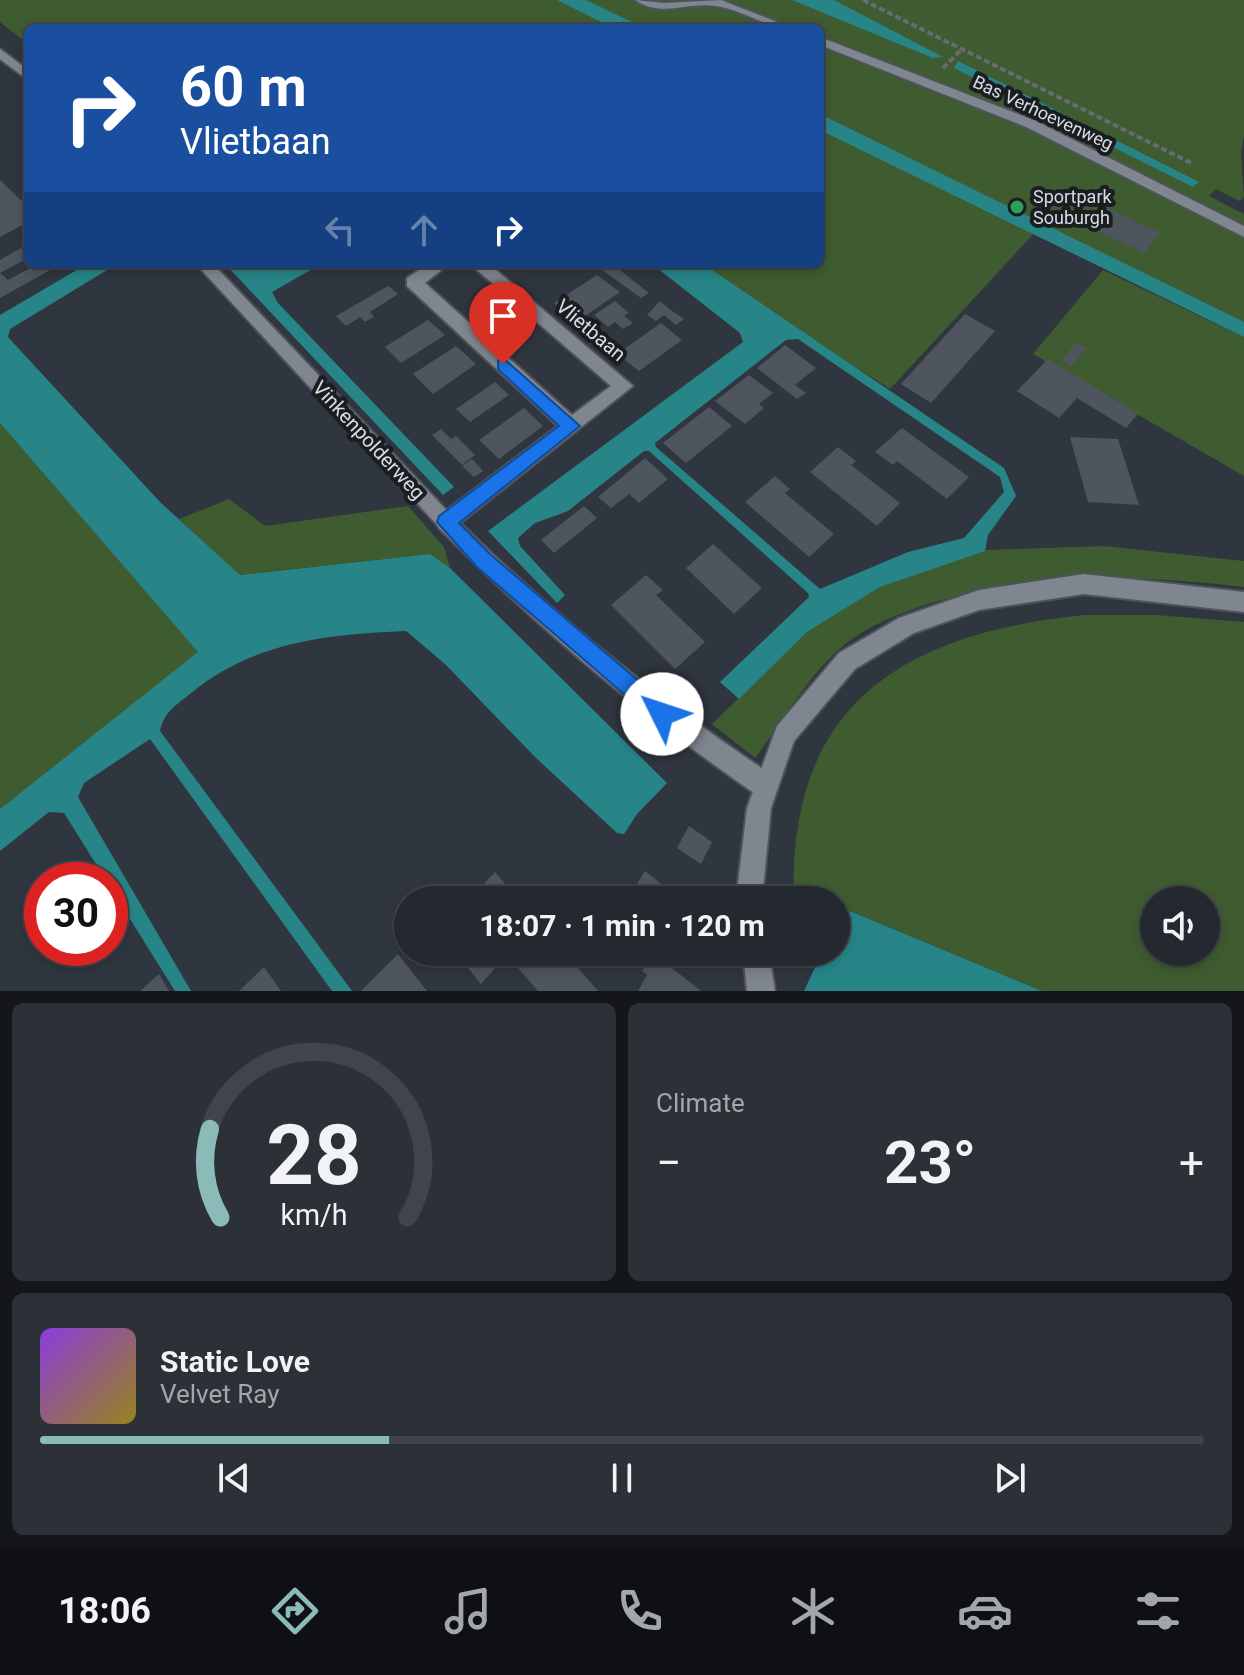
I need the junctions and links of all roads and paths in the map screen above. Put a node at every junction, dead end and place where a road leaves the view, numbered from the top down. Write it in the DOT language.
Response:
graph roads {
  1 [pos="641,0"];
  2 [pos="863,0"];
  3 [pos="776,24"];
  4 [pos="824,43"];
  5 [pos="0,53"];
  6 [pos="24,73"];
  7 [pos="1193,164"];
  8 [pos="1244,232"];
  9 [pos="208,268"];
  10 [pos="435,268"];
  11 [pos="483,268"];
  12 [pos="571,426"];
  13 [pos="446,522"];
  14 [pos="1244,602"];
  15 [pos="766,786"];
  16 [pos="751,886"];
  17 [pos="758,966"];
  18 [pos="761,991"];
  1 -- 3 [label="lane"];
  2 -- 7 [label="path"];
  4 -- 8 [label="lane, Bas Verhoevenweg"];
  5 -- 6 [label="lane"];
  9 -- 13 [label="lane, Vinkenpolderweg"];
  10 -- 12 [label="street"];
  11 -- 12 [label="street, Vlietbaan"];
  12 -- 13 [label="street, Vlietbaan"];
  13 -- 15 [label="street, Vinkenpolderweg"];
  14 -- 15 [label="street"];
  15 -- 16 [label="street"];
  17 -- 18 [label="street"];
}
